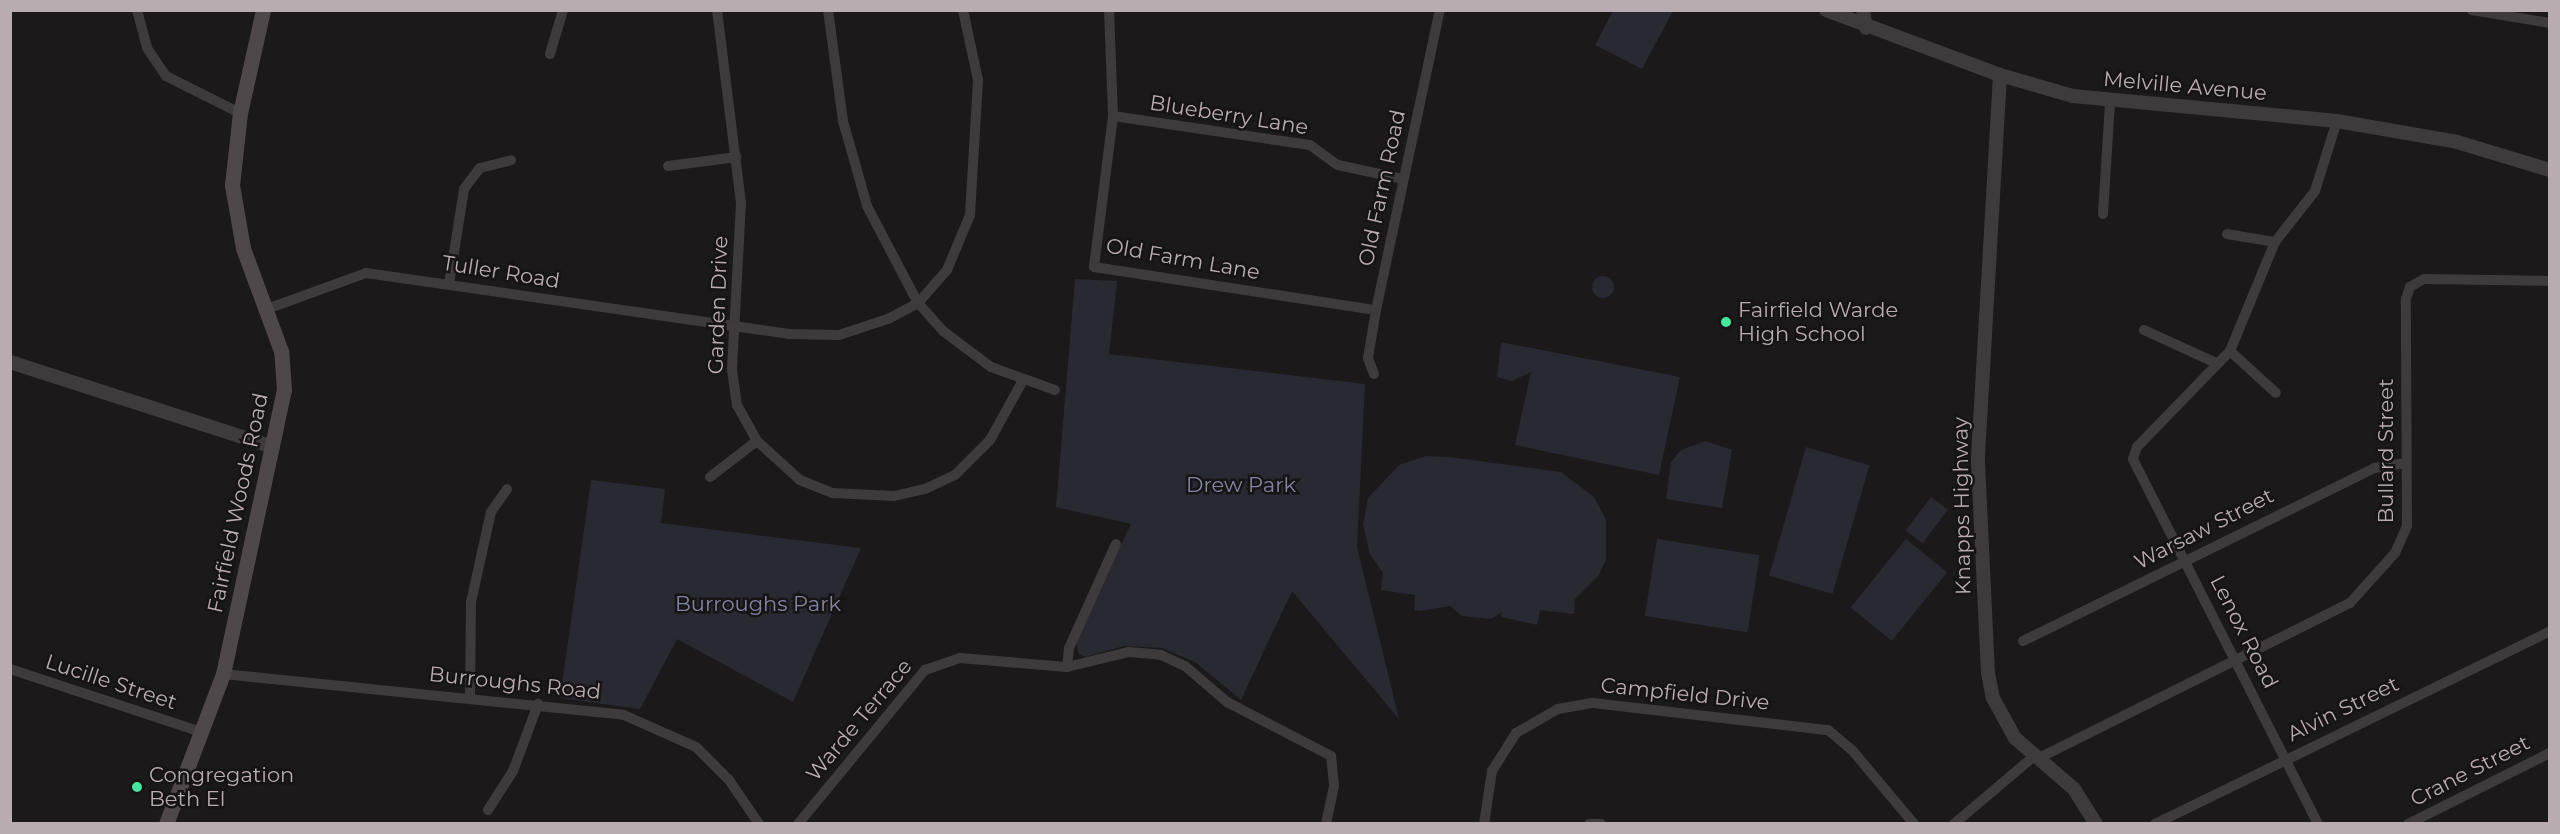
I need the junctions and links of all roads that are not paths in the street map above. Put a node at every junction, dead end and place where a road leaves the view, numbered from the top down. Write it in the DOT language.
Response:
graph roads {
  1 [pos="137,10"];
  2 [pos="262,10"];
  3 [pos="563,10"];
  4 [pos="717,10"];
  5 [pos="828,10"];
  6 [pos="963,10"];
  7 [pos="1109,10"];
  8 [pos="1440,10"];
  9 [pos="1826,10"];
  10 [pos="1863,10"];
  11 [pos="2472,10"];
  12 [pos="2550,23"];
  13 [pos="1866,28"];
  14 [pos="550,54"];
  15 [pos="2000,75"];
  16 [pos="2110,102"];
  17 [pos="240,113"];
  18 [pos="1113,116"];
  19 [pos="2337,121"];
  20 [pos="736,157"];
  21 [pos="511,159"];
  22 [pos="668,166"];
  23 [pos="2550,170"];
  24 [pos="1403,179"];
  25 [pos="2103,214"];
  26 [pos="2228,234"];
  27 [pos="2274,242"];
  28 [pos="2550,281"];
  29 [pos="449,284"];
  30 [pos="918,303"];
  31 [pos="267,309"];
  32 [pos="1376,310"];
  33 [pos="735,328"];
  34 [pos="2144,330"];
  35 [pos="2230,351"];
  36 [pos="10,362"];
  37 [pos="2216,363"];
  38 [pos="1374,374"];
  39 [pos="1022,382"];
  40 [pos="1055,390"];
  41 [pos="2276,393"];
  42 [pos="757,441"];
  43 [pos="273,447"];
  44 [pos="2406,463"];
  45 [pos="710,477"];
  46 [pos="507,489"];
  47 [pos="1116,544"];
  48 [pos="2187,561"];
  49 [pos="2550,631"];
  50 [pos="2023,641"];
  51 [pos="2236,659"];
  52 [pos="1067,667"];
  53 [pos="10,669"];
  54 [pos="223,674"];
  55 [pos="470,696"];
  56 [pos="538,704"];
  57 [pos="199,731"];
  58 [pos="2550,753"];
  59 [pos="2035,758"];
  60 [pos="2285,759"];
  61 [pos="488,810"];
  62 [pos="166,824"];
  63 [pos="759,824"];
  64 [pos="798,824"];
  65 [pos="1326,824"];
  66 [pos="1484,824"];
  67 [pos="1589,824"];
  68 [pos="1601,824"];
  69 [pos="1914,824"];
  70 [pos="1954,824"];
  71 [pos="2096,824"];
  72 [pos="2155,824"];
  73 [pos="2318,824"];
  74 [pos="2408,824"];
  1 -- 17 [label="street"];
  2 -- 17 [label="main road, Fairfield Woods Road"];
  3 -- 14 [label="street"];
  4 -- 20 [label="street, Garden Drive"];
  5 -- 30 [label="street"];
  6 -- 30 [label="street"];
  7 -- 18 [label="street, Old Farm Lane"];
  8 -- 24 [label="street, Old Farm Road"];
  9 -- 13 [label="street, Melville Avenue"];
  10 -- 13 [label="street"];
  11 -- 12 [label="street"];
  13 -- 15 [label="street, Melville Avenue"];
  15 -- 16 [label="street, Melville Avenue"];
  15 -- 59 [label="street, Knapps Highway"];
  16 -- 19 [label="street, Melville Avenue"];
  16 -- 25 [label="street"];
  17 -- 31 [label="main road, Fairfield Woods Road"];
  18 -- 24 [label="street, Blueberry Lane"];
  18 -- 32 [label="street, Old Farm Lane"];
  19 -- 23 [label="street, Melville Avenue"];
  19 -- 27 [label="street"];
  20 -- 22 [label="street"];
  20 -- 33 [label="street, Garden Drive"];
  21 -- 29 [label="street"];
  24 -- 32 [label="street, Old Farm Road"];
  26 -- 27 [label="street"];
  27 -- 35 [label="street"];
  28 -- 44 [label="street, Bullard Street"];
  29 -- 31 [label="street, Tuller Road"];
  29 -- 33 [label="street, Tuller Road"];
  30 -- 33 [label="street, Tuller Road"];
  30 -- 39 [label="street"];
  31 -- 43 [label="main road, Fairfield Woods Road"];
  32 -- 38 [label="street, Old Farm Road"];
  33 -- 42 [label="street, Garden Drive"];
  34 -- 37 [label="street"];
  35 -- 37 [label="street"];
  35 -- 41 [label="street"];
  36 -- 43 [label="street"];
  37 -- 48 [label="street, Lenox Road"];
  39 -- 40 [label="street"];
  39 -- 42 [label="street, Garden Drive"];
  42 -- 45 [label="street"];
  43 -- 54 [label="main road, Fairfield Woods Road"];
  44 -- 48 [label="street, Warsaw Street"];
  44 -- 51 [label="street, Bullard Street"];
  46 -- 55 [label="street"];
  47 -- 52 [label="street"];
  48 -- 50 [label="street, Warsaw Street"];
  48 -- 51 [label="street, Lenox Road"];
  49 -- 60 [label="street, Alvin Street"];
  51 -- 59 [label="street, Bullard Street"];
  51 -- 60 [label="street, Lenox Road"];
  52 -- 64 [label="street, Warde Terrace"];
  52 -- 65 [label="street, Warde Terrace"];
  53 -- 57 [label="street, Lucille Street"];
  54 -- 55 [label="street, Burroughs Road"];
  54 -- 57 [label="main road, Fairfield Woods Road"];
  55 -- 56 [label="street, Burroughs Road"];
  56 -- 61 [label="street"];
  56 -- 63 [label="street, Burroughs Road"];
  57 -- 62 [label="main road, Fairfield Woods Road"];
  58 -- 74 [label="street, Crane Street"];
  59 -- 70 [label="street, Bullard Street"];
  59 -- 71 [label="street, Knapps Highway"];
  60 -- 72 [label="street, Alvin Street"];
  60 -- 73 [label="street, Lenox Road"];
  66 -- 69 [label="street, Campfield Drive"];
  67 -- 68 [label="street"];
}
